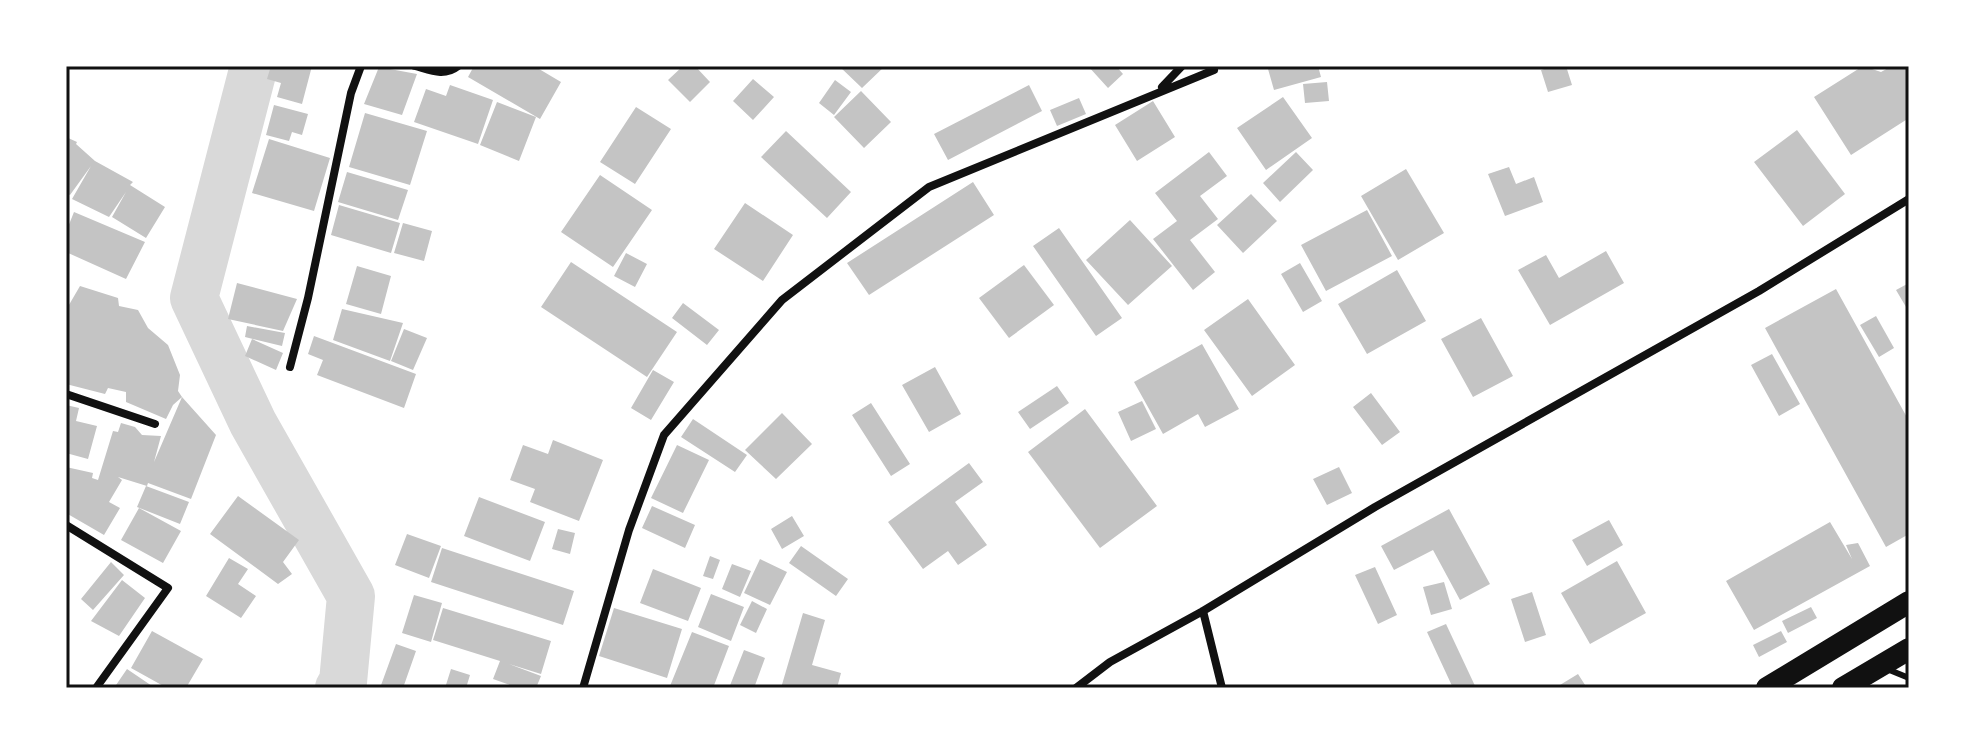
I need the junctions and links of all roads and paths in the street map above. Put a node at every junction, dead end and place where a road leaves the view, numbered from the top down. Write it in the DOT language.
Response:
graph roads {
  1 [pos="361,66"];
  2 [pos="415,66"];
  3 [pos="458,66"];
  4 [pos="1182,66"];
  5 [pos="1214,70"];
  6 [pos="1158,91"];
  7 [pos="1909,199"];
  8 [pos="290,367"];
  9 [pos="66,394"];
  10 [pos="155,424"];
  11 [pos="66,525"];
  12 [pos="1909,602"];
  13 [pos="1203,611"];
  14 [pos="1909,649"];
  15 [pos="1880,666"];
  16 [pos="1909,678"];
  17 [pos="96,688"];
  18 [pos="583,688"];
  19 [pos="1076,688"];
  20 [pos="1222,688"];
  21 [pos="1767,688"];
  22 [pos="1843,688"];
  1 -- 8 [label="street"];
  2 -- 3 [label="street"];
  4 -- 6 [label="street"];
  5 -- 6 [label="street"];
  6 -- 18 [label="street"];
  7 -- 13 [label="street"];
  9 -- 10 [label="street"];
  11 -- 17 [label="street"];
  12 -- 21 [label="highway"];
  13 -- 19 [label="street"];
  13 -- 20 [label="street"];
  14 -- 15 [label="highway"];
  15 -- 16 [label="lane"];
  15 -- 22 [label="highway"];
}
